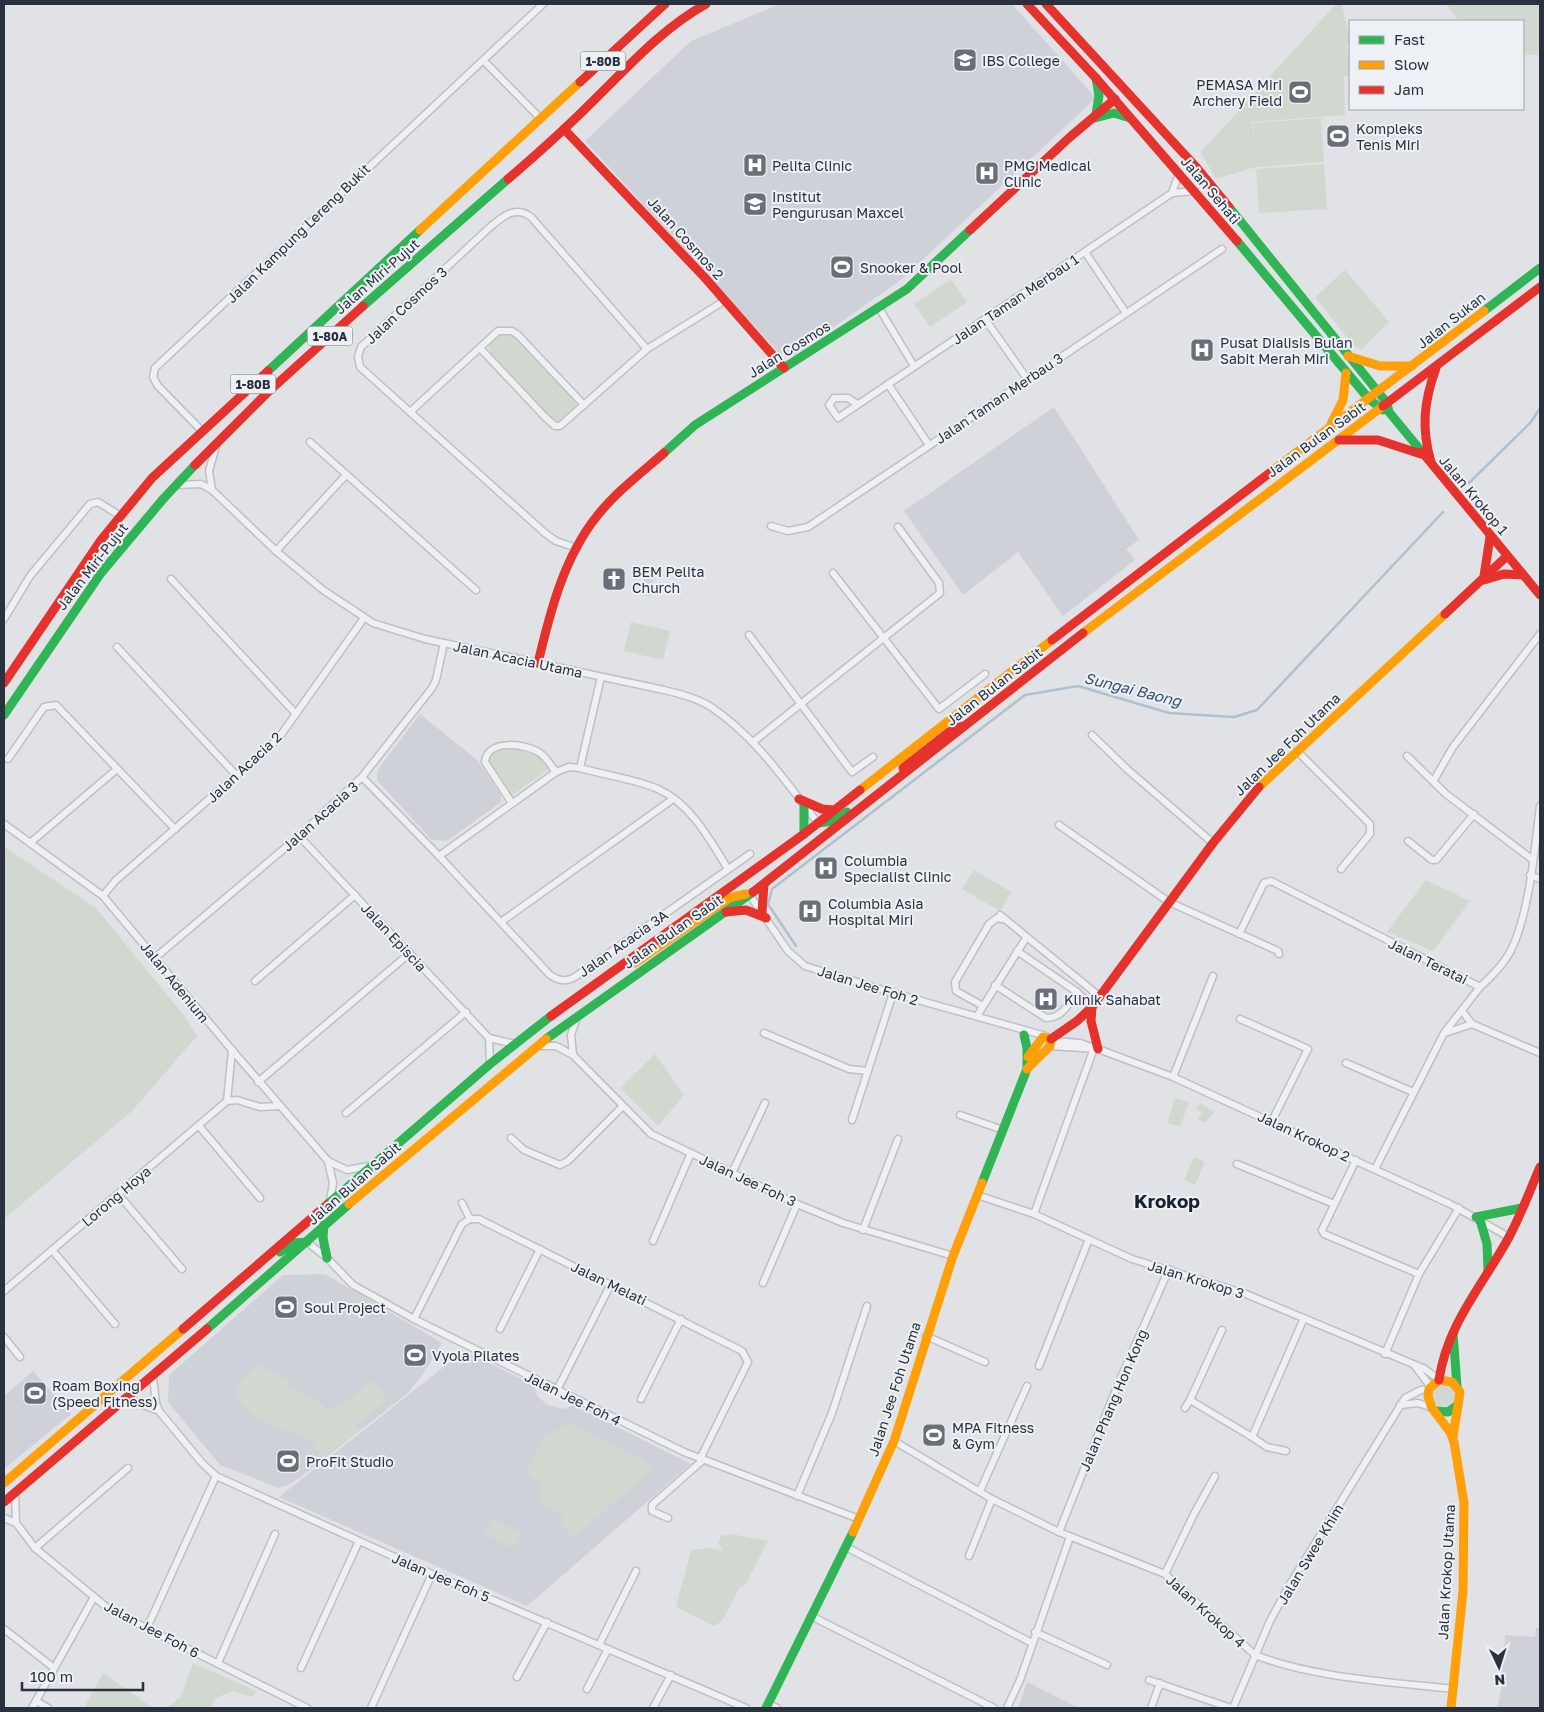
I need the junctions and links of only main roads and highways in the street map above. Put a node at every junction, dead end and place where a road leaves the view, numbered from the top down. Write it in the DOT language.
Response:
graph roads {
  1 [pos="665,4"];
  2 [pos="706,4"];
  3 [pos="1027,4"];
  4 [pos="1046,4"];
  5 [pos="1069,28"];
  6 [pos="1095,77"];
  7 [pos="1115,99"];
  8 [pos="1096,114"];
  9 [pos="1133,120"];
  10 [pos="1089,122"];
  11 [pos="564,129"];
  12 [pos="1197,168"];
  13 [pos="1540,268"];
  14 [pos="1540,286"];
  15 [pos="1348,355"];
  16 [pos="1414,365"];
  17 [pos="1436,367"];
  18 [pos="784,368"];
  19 [pos="1346,373"];
  20 [pos="1377,393"];
  21 [pos="1368,399"];
  22 [pos="1385,408"];
  23 [pos="1326,432"];
  24 [pos="1337,440"];
  25 [pos="1422,454"];
  26 [pos="1433,467"];
  27 [pos="1490,537"];
  28 [pos="1507,556"];
  29 [pos="1523,575"];
  30 [pos="1484,576"];
  31 [pos="1477,584"];
  32 [pos="1540,595"];
  33 [pos="538,662"];
  34 [pos="4,683"];
  35 [pos="4,715"];
  36 [pos="973,721"];
  37 [pos="834,810"];
  38 [pos="818,823"];
  39 [pos="804,834"];
  40 [pos="764,884"];
  41 [pos="749,894"];
  42 [pos="722,913"];
  43 [pos="1092,1007"];
  44 [pos="541,1023"];
  45 [pos="1022,1032"];
  46 [pos="1047,1042"];
  47 [pos="1096,1049"];
  48 [pos="1027,1058"];
  49 [pos="1027,1069"];
  50 [pos="1540,1167"];
  51 [pos="1522,1208"];
  52 [pos="324,1225"];
  53 [pos="307,1242"];
  54 [pos="327,1258"];
  55 [pos="265,1260"];
  56 [pos="1488,1270"];
  57 [pos="1453,1333"];
  58 [pos="1439,1380"];
  59 [pos="1457,1386"];
  60 [pos="1458,1405"];
  61 [pos="1433,1409"];
  62 [pos="1453,1437"];
  63 [pos="4,1483"];
  64 [pos="4,1502"];
  65 [pos="767,1706"];
  66 [pos="1451,1708"];
  1 -- 34 [label="main road, Jalan Miri-Pujut / 1-80B"];
  2 -- 11 [label="main road, Jalan Miri-Pujut / 1-80A"];
  3 -- 6 [label="main road, Jalan Sehati"];
  4 -- 5 [label="main road, Jalan Sehati"];
  5 -- 7 [label="main road"];
  5 -- 12 [label="main road, Jalan Sehati"];
  6 -- 7 [label="main road, Jalan Sehati"];
  6 -- 8 [label="main road"];
  7 -- 8 [label="main road, Jalan Cosmos"];
  7 -- 9 [label="main road, Jalan Sehati"];
  7 -- 12 [label="main road"];
  8 -- 10 [label="main road, Jalan Cosmos"];
  9 -- 10 [label="main road"];
  9 -- 19 [label="main road, Jalan Sehati"];
  10 -- 18 [label="main road, Jalan Cosmos"];
  11 -- 18 [label="main road, Jalan Cosmos 2"];
  11 -- 35 [label="main road, Jalan Miri-Pujut / 1-80A"];
  12 -- 15 [label="main road, Jalan Sehati"];
  13 -- 16 [label="main road, Jalan Sukan"];
  14 -- 17 [label="main road, Jalan Sukan"];
  15 -- 16 [label="main road"];
  15 -- 20 [label="main road, Jalan Sehati"];
  16 -- 20 [label="main road, Jalan Sukan"];
  17 -- 22 [label="main road, Jalan Sukan"];
  17 -- 26 [label="main road"];
  18 -- 33 [label="main road, Jalan Cosmos"];
  19 -- 21 [label="main road, Jalan Sehati"];
  19 -- 23 [label="main road"];
  20 -- 21 [label="main road, Jalan Sukan"];
  20 -- 22 [label="main road, Jalan Sehati"];
  21 -- 22 [label="main road, Jalan Sehati"];
  21 -- 23 [label="main road, Jalan Bulan Sabit"];
  22 -- 24 [label="main road, Jalan Bulan Sabit"];
  22 -- 25 [label="main road, Jalan Krokop 1"];
  23 -- 37 [label="main road, Jalan Bulan Sabit"];
  24 -- 25 [label="main road"];
  24 -- 36 [label="main road, Jalan Bulan Sabit"];
  25 -- 26 [label="main road, Jalan Krokop 1"];
  26 -- 27 [label="main road, Jalan Krokop 1"];
  27 -- 28 [label="main road, Jalan Krokop 1"];
  27 -- 30 [label="main road"];
  28 -- 29 [label="main road, Jalan Krokop 1"];
  28 -- 30 [label="main road, Jalan Jee Foh Utama"];
  29 -- 31 [label="main road"];
  29 -- 32 [label="main road, Jalan Krokop 1"];
  30 -- 31 [label="main road, Jalan Jee Foh Utama"];
  31 -- 43 [label="main road, Jalan Jee Foh Utama"];
  36 -- 38 [label="main road"];
  36 -- 40 [label="main road, Jalan Bulan Sabit"];
  37 -- 38 [label="main road, Jalan Bulan Sabit"];
  37 -- 39 [label="main road"];
  38 -- 39 [label="main road, Jalan Bulan Sabit"];
  39 -- 44 [label="main road, Jalan Bulan Sabit"];
  40 -- 41 [label="main road, Jalan Bulan Sabit"];
  40 -- 42 [label="main road"];
  41 -- 42 [label="main road, Jalan Bulan Sabit"];
  41 -- 44 [label="main road"];
  42 -- 52 [label="main road, Jalan Bulan Sabit"];
  43 -- 46 [label="main road, Jalan Jee Foh Utama"];
  43 -- 47 [label="main road"];
  44 -- 55 [label="main road, Jalan Bulan Sabit"];
  45 -- 48 [label="main road"];
  46 -- 48 [label="main road"];
  46 -- 49 [label="main road"];
  48 -- 49 [label="main road"];
  49 -- 65 [label="main road, Jalan Jee Foh Utama"];
  50 -- 51 [label="main road"];
  51 -- 56 [label="main road"];
  51 -- 56 [label="main road"];
  52 -- 53 [label="main road, Jalan Bulan Sabit"];
  52 -- 54 [label="main road"];
  53 -- 55 [label="main road"];
  53 -- 64 [label="main road, Jalan Bulan Sabit"];
  55 -- 63 [label="main road, Jalan Bulan Sabit"];
  56 -- 57 [label="main road"];
  57 -- 58 [label="main road"];
  57 -- 59 [label="main road"];
  58 -- 59 [label="main road"];
  58 -- 61 [label="main road"];
  59 -- 60 [label="main road"];
  60 -- 61 [label="main road"];
  60 -- 62 [label="main road"];
  61 -- 62 [label="main road"];
  62 -- 66 [label="main road, Jalan Krokop Utama"];
}
